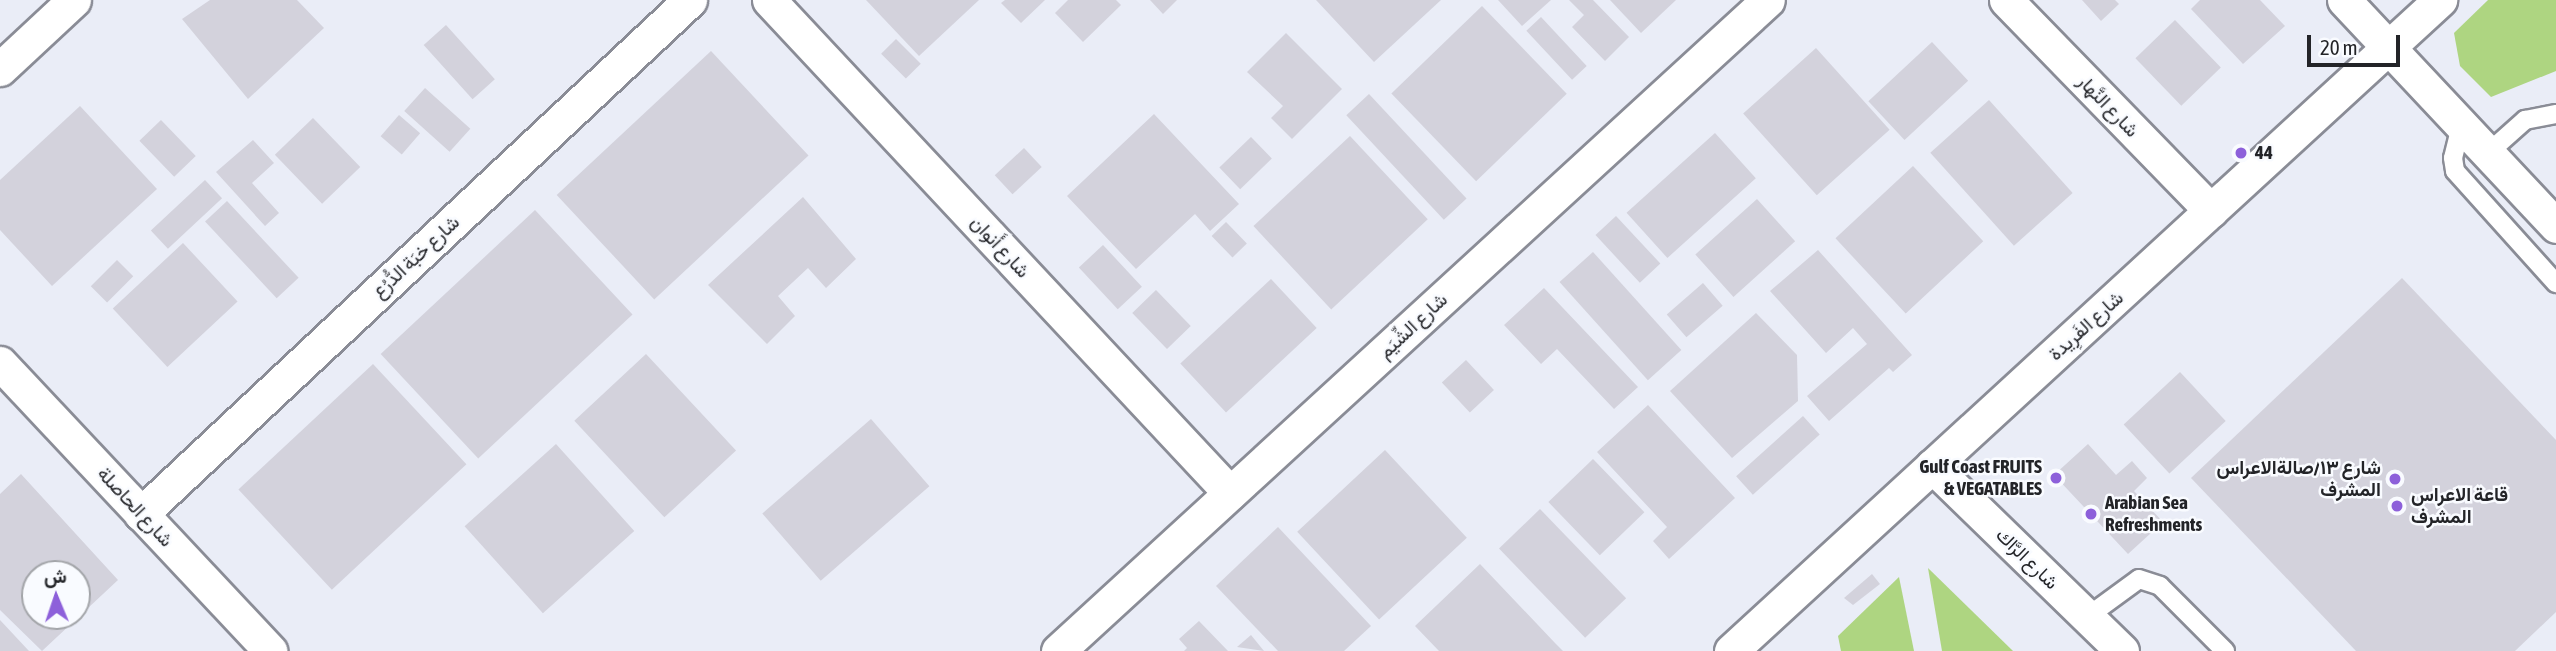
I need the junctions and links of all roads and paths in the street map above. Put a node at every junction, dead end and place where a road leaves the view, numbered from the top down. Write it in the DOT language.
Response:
graph roads {
  1 [pos="74,0"];
  2 [pos="690,0"];
  3 [pos="769,0"];
  4 [pos="1768,0"];
  5 [pos="2006,0"];
  6 [pos="2344,0"];
  7 [pos="2440,0"];
  8 [pos="2388,48"];
  9 [pos="0,69"];
  10 [pos="2556,114"];
  11 [pos="2462,122"];
  12 [pos="2488,153"];
  13 [pos="2211,211"];
  14 [pos="2556,226"];
  15 [pos="2556,283"];
  16 [pos="0,363"];
  17 [pos="1932,466"];
  18 [pos="1230,493"];
  19 [pos="141,514"];
  20 [pos="2087,617"];
  21 [pos="270,651"];
  22 [pos="1058,651"];
  23 [pos="1731,651"];
  24 [pos="2122,651"];
  25 [pos="2225,651"];
  1 -- 9 [label="street"];
  2 -- 19 [label="street, شارع خبَة الدُّرُع"];
  3 -- 18 [label="street, شارع أَنوان"];
  4 -- 18 [label="street, شارع الشِّيَم"];
  5 -- 13 [label="street, شارع النَّهار"];
  6 -- 8 [label="street"];
  7 -- 8 [label="street, شارع الفَرِيدة"];
  8 -- 11 [label="street"];
  8 -- 13 [label="street, شارع الفَرِيدة"];
  10 -- 12 [label="lane"];
  11 -- 12 [label="street"];
  11 -- 15 [label="lane"];
  12 -- 14 [label="street"];
  13 -- 17 [label="street, شارع الفَرِيدة"];
  16 -- 19 [label="street, شارع الحاصلة"];
  17 -- 20 [label="street, شارع الرَّاك"];
  17 -- 23 [label="street, شارع الفَرِيدة"];
  18 -- 22 [label="street, شارع الشِّيَم"];
  19 -- 21 [label="street, شارع الحاصلة"];
  20 -- 24 [label="street, شارع الرَّاك"];
  20 -- 25 [label="lane"];
}
